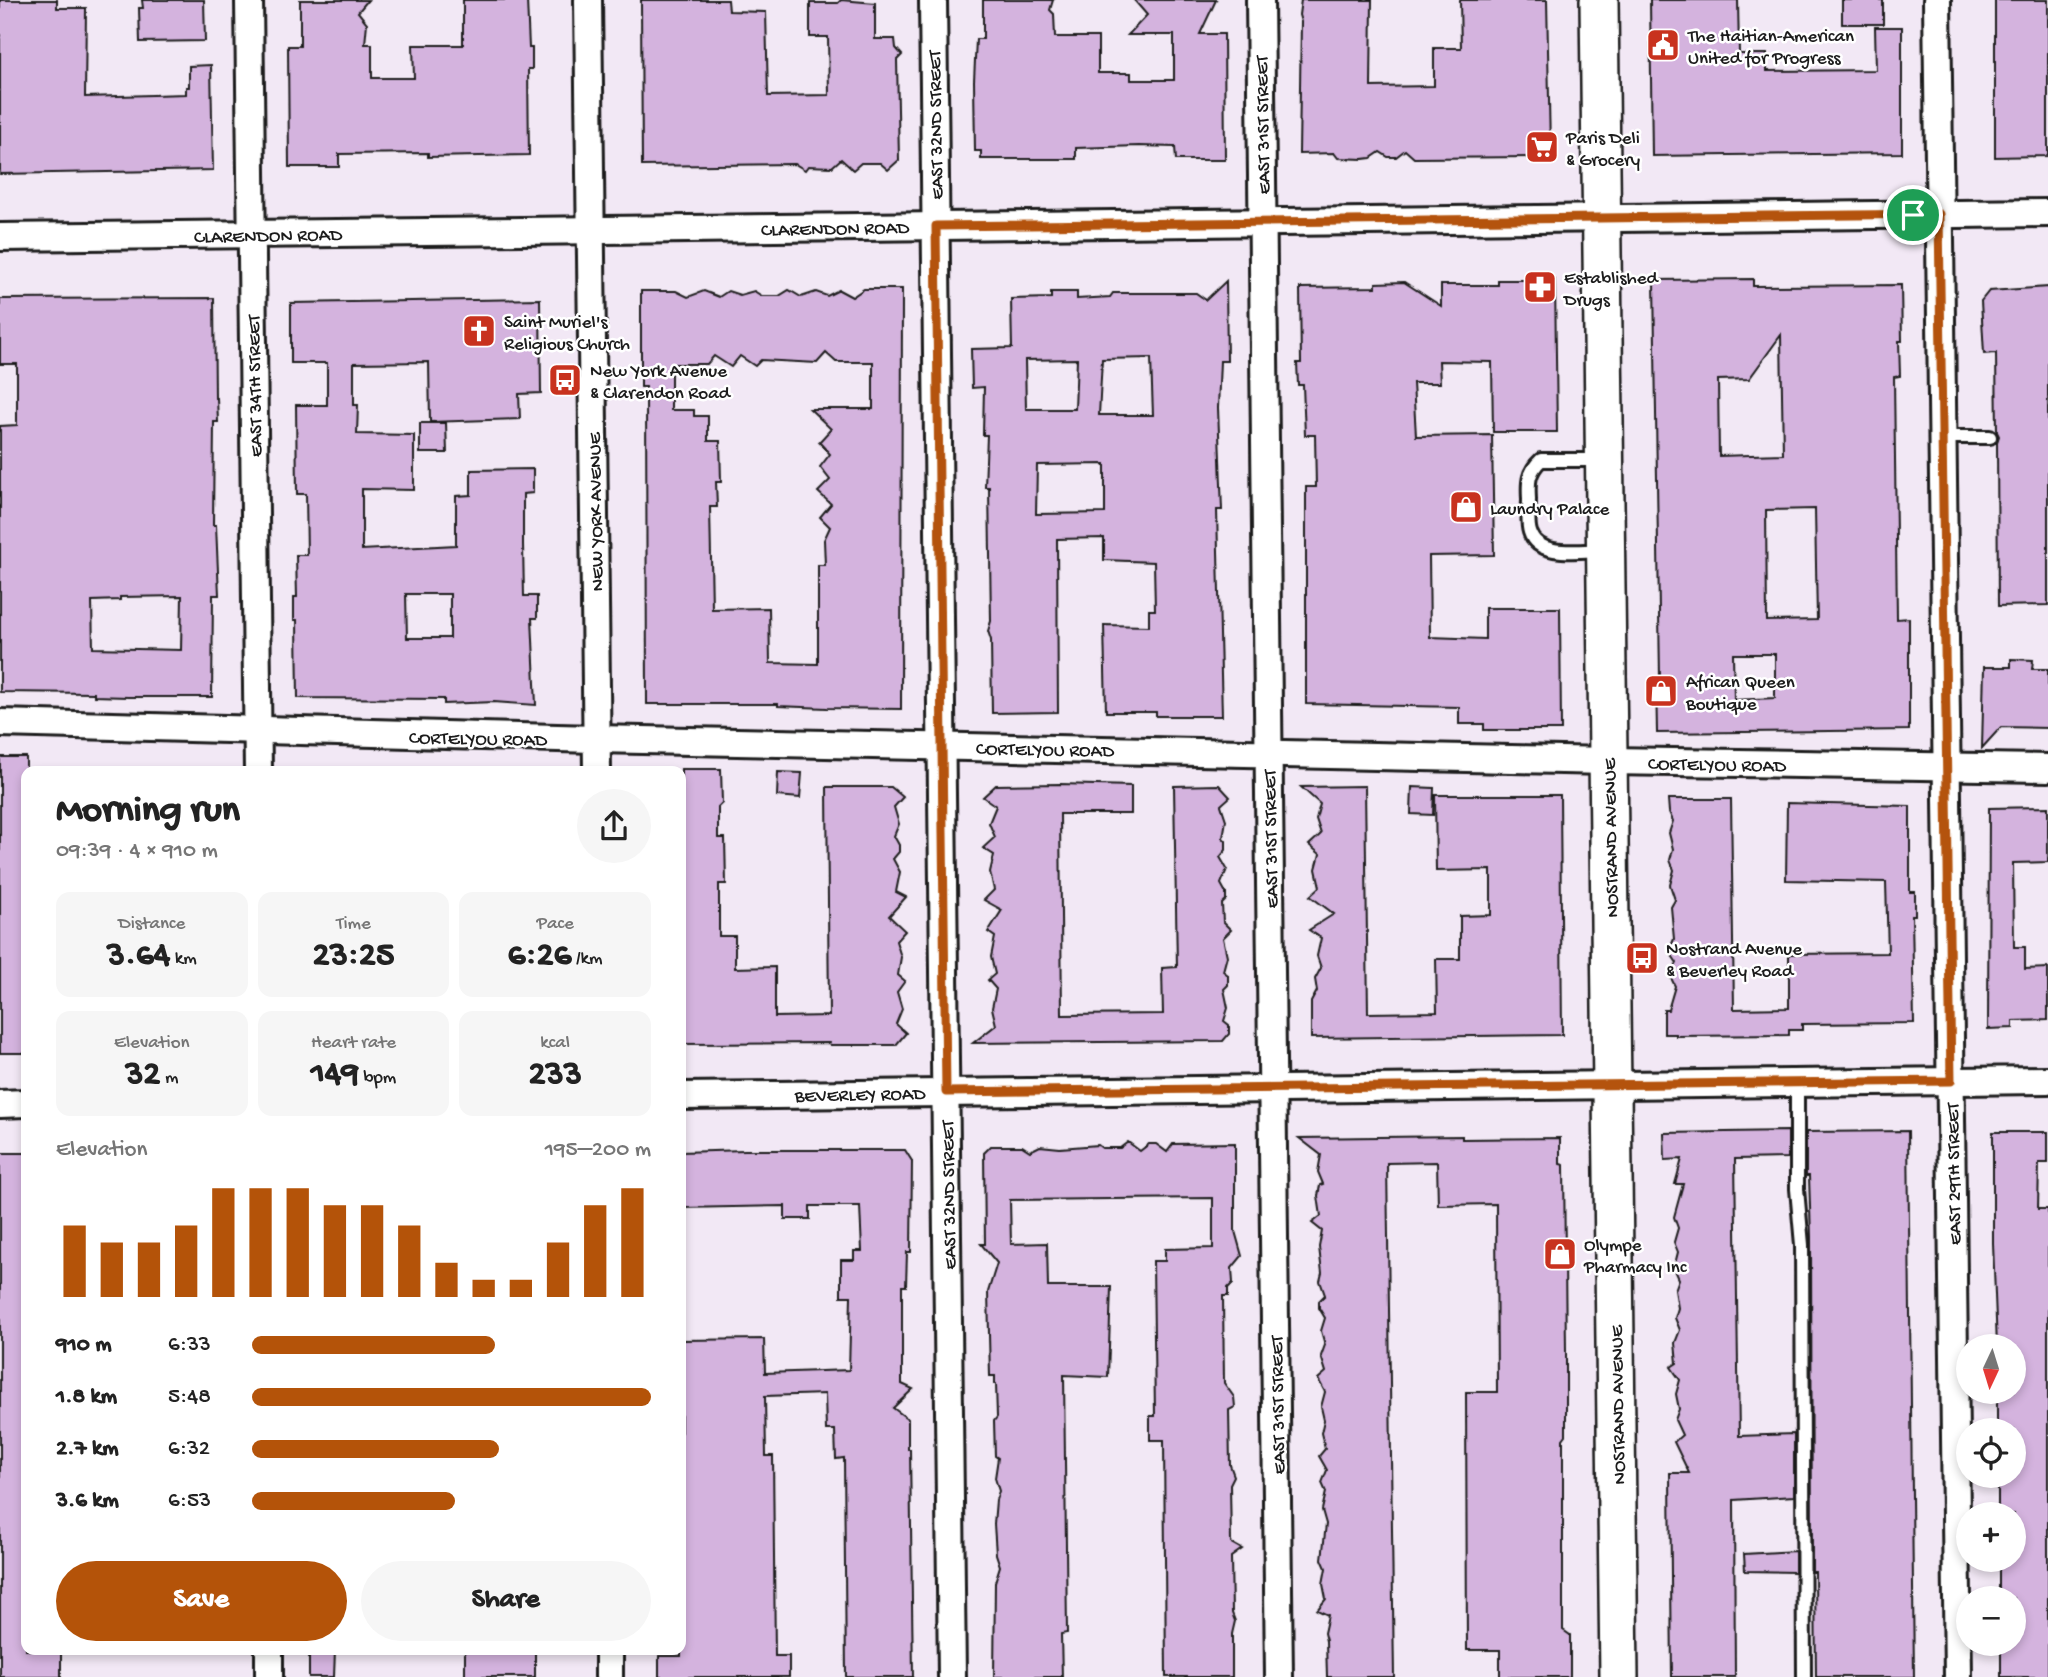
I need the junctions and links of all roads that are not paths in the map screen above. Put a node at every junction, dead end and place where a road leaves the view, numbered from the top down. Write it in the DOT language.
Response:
graph roads {
  1 [pos="249,0"];
  2 [pos="588,0"];
  3 [pos="933,0"];
  4 [pos="1260,0"];
  5 [pos="1599,0"];
  6 [pos="1937,0"];
  7 [pos="2048,213"];
  8 [pos="1939,214"];
  9 [pos="1602,218"];
  10 [pos="1262,222"];
  11 [pos="936,226"];
  12 [pos="590,230"];
  13 [pos="252,234"];
  14 [pos="0,237"];
  15 [pos="1942,437"];
  16 [pos="1990,437"];
  17 [pos="1603,460"];
  18 [pos="1604,550"];
  19 [pos="0,723"];
  20 [pos="257,731"];
  21 [pos="596,740"];
  22 [pos="941,746"];
  23 [pos="1268,753"];
  24 [pos="1608,761"];
  25 [pos="258,766"];
  26 [pos="597,766"];
  27 [pos="1947,767"];
  28 [pos="2048,768"];
  29 [pos="2048,1080"];
  30 [pos="1951,1081"];
  31 [pos="1797,1083"];
  32 [pos="1612,1085"];
  33 [pos="1272,1089"];
  34 [pos="946,1092"];
  35 [pos="686,1096"];
  36 [pos="21,1103"];
  37 [pos="0,1104"];
  38 [pos="269,1655"];
  39 [pos="609,1655"];
  40 [pos="269,1677"];
  41 [pos="609,1677"];
  42 [pos="952,1677"];
  43 [pos="1279,1677"];
  44 [pos="1619,1677"];
  45 [pos="1804,1677"];
  46 [pos="1958,1677"];
  1 -- 13 [label="street, EAST 34TH STREET"];
  2 -- 12 [label="street, NEW YORK AVENUE"];
  3 -- 11 [label="street, EAST 32ND STREET"];
  4 -- 10 [label="street, EAST 31ST STREET"];
  5 -- 9 [label="main road, NOSTRAND AVENUE"];
  6 -- 8 [label="street, EAST 29TH STREET"];
  7 -- 8 [label="street, CLARENDON ROAD"];
  8 -- 9 [label="street, CLARENDON ROAD"];
  8 -- 15 [label="street, EAST 29TH STREET"];
  9 -- 10 [label="street, CLARENDON ROAD"];
  9 -- 17 [label="main road, NOSTRAND AVENUE"];
  10 -- 11 [label="street, CLARENDON ROAD"];
  10 -- 23 [label="street, EAST 31ST STREET"];
  11 -- 12 [label="street, CLARENDON ROAD"];
  11 -- 22 [label="street, EAST 32ND STREET"];
  12 -- 13 [label="street, CLARENDON ROAD"];
  12 -- 21 [label="street, NEW YORK AVENUE"];
  13 -- 14 [label="street, CLARENDON ROAD"];
  13 -- 20 [label="street, EAST 34TH STREET"];
  15 -- 16 [label="lane"];
  15 -- 27 [label="street, EAST 29TH STREET"];
  17 -- 18 [label="main road, NOSTRAND AVENUE"];
  17 -- 18 [label="lane"];
  18 -- 24 [label="main road, NOSTRAND AVENUE"];
  19 -- 20 [label="street, CORTELYOU ROAD"];
  20 -- 21 [label="street, CORTELYOU ROAD"];
  20 -- 25 [label="street, EAST 34TH STREET"];
  21 -- 22 [label="street, CORTELYOU ROAD"];
  21 -- 26 [label="street, NEW YORK AVENUE"];
  22 -- 23 [label="street, CORTELYOU ROAD"];
  22 -- 34 [label="street, EAST 32ND STREET"];
  23 -- 24 [label="street, CORTELYOU ROAD"];
  23 -- 33 [label="street, EAST 31ST STREET"];
  24 -- 27 [label="street, CORTELYOU ROAD"];
  24 -- 32 [label="main road, NOSTRAND AVENUE"];
  27 -- 28 [label="street, CORTELYOU ROAD"];
  27 -- 30 [label="street, EAST 29TH STREET"];
  29 -- 30 [label="street, BEVERLEY ROAD"];
  30 -- 31 [label="street, BEVERLEY ROAD"];
  30 -- 46 [label="street, EAST 29TH STREET"];
  31 -- 32 [label="street, BEVERLEY ROAD"];
  31 -- 45 [label="lane"];
  32 -- 33 [label="street, BEVERLEY ROAD"];
  32 -- 44 [label="main road, NOSTRAND AVENUE"];
  33 -- 34 [label="street, BEVERLEY ROAD"];
  33 -- 43 [label="street, EAST 31ST STREET"];
  34 -- 35 [label="street, BEVERLEY ROAD"];
  34 -- 42 [label="street, EAST 32ND STREET"];
  36 -- 37 [label="street"];
  38 -- 40 [label="street"];
  39 -- 41 [label="street"];
}
